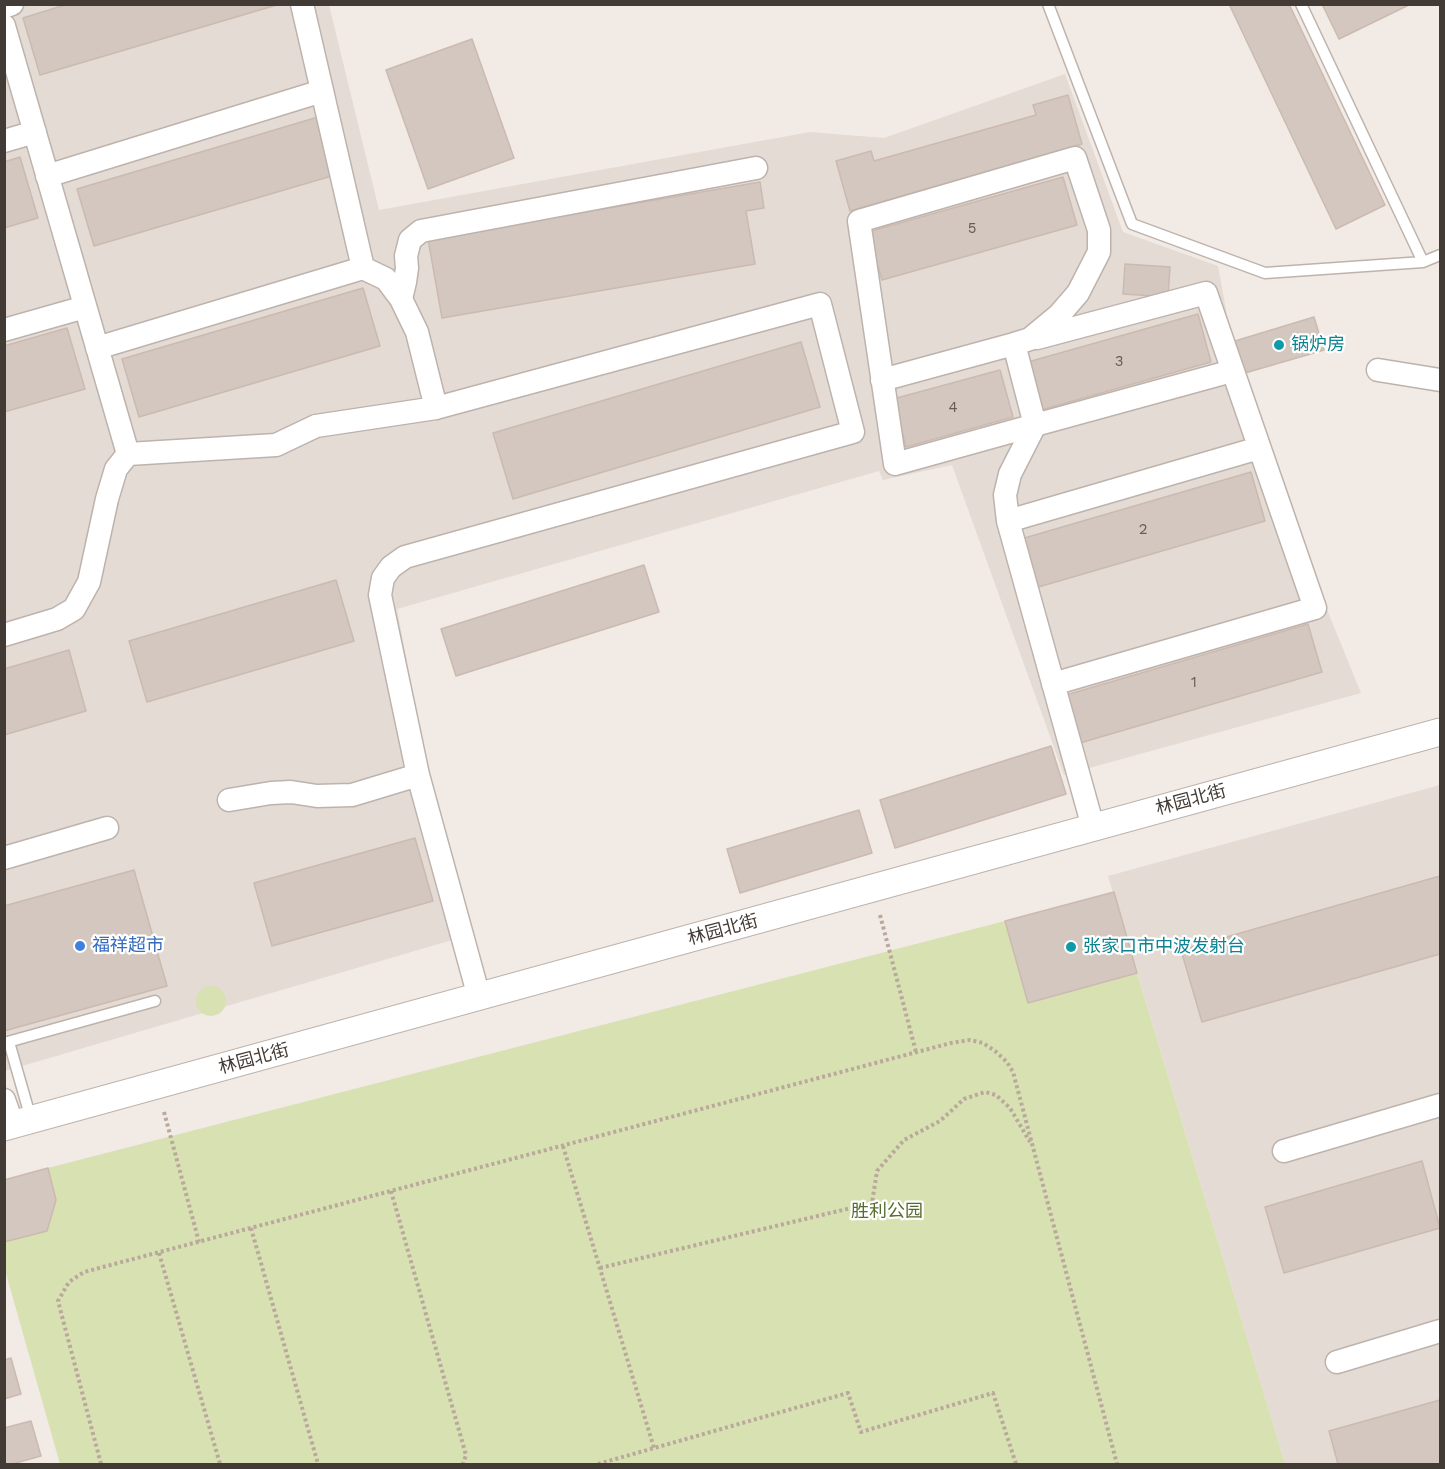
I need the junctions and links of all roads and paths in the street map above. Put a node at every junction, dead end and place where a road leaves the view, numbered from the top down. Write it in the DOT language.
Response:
graph roads {
  1 [pos="12,4"];
  2 [pos="302,4"];
  3 [pos="1048,4"];
  4 [pos="1301,4"];
  5 [pos="4,7"];
  6 [pos="4,27"];
  7 [pos="322,92"];
  8 [pos="35,132"];
  9 [pos="4,141"];
  10 [pos="756,168"];
  11 [pos="47,176"];
  12 [pos="1440,255"];
  13 [pos="1423,262"];
  14 [pos="363,268"];
  15 [pos="401,299"];
  16 [pos="85,307"];
  17 [pos="4,330"];
  18 [pos="1022,342"];
  19 [pos="97,348"];
  20 [pos="1378,370"];
  21 [pos="1232,371"];
  22 [pos="882,380"];
  23 [pos="1440,380"];
  24 [pos="436,408"];
  25 [pos="1035,425"];
  26 [pos="1259,448"];
  27 [pos="128,454"];
  28 [pos="1008,521"];
  29 [pos="4,635"];
  30 [pos="1053,684"];
  31 [pos="1440,732"];
  32 [pos="418,775"];
  33 [pos="229,800"];
  34 [pos="1093,827"];
  35 [pos="107,828"];
  36 [pos="4,858"];
  37 [pos="872,888"];
  38 [pos="479,997"];
  39 [pos="155,1001"];
  40 [pos="7,1043"];
  41 [pos="916,1052"];
  42 [pos="157,1085"];
  43 [pos="4,1100"];
  44 [pos="1440,1105"];
  45 [pos="16,1124"];
  46 [pos="563,1146"];
  47 [pos="1033,1148"];
  48 [pos="1284,1151"];
  49 [pos="391,1191"];
  50 [pos="251,1228"];
  51 [pos="199,1242"];
  52 [pos="159,1253"];
  53 [pos="600,1268"];
  54 [pos="1440,1331"];
  55 [pos="1337,1362"];
  56 [pos="654,1448"];
  57 [pos="100,1464"];
  58 [pos="220,1464"];
  59 [pos="318,1464"];
  60 [pos="464,1464"];
  61 [pos="598,1464"];
  62 [pos="1016,1464"];
  63 [pos="1117,1464"];
  1 -- 5 [label="street"];
  2 -- 7 [label="street"];
  3 -- 13 [label="lane"];
  4 -- 13 [label="lane"];
  6 -- 8 [label="street"];
  7 -- 11 [label="street"];
  7 -- 14 [label="street"];
  8 -- 9 [label="street"];
  8 -- 11 [label="street"];
  10 -- 15 [label="street"];
  11 -- 16 [label="street"];
  12 -- 13 [label="lane"];
  14 -- 15 [label="street"];
  14 -- 19 [label="street"];
  15 -- 24 [label="street"];
  16 -- 17 [label="street"];
  16 -- 19 [label="street"];
  18 -- 21 [label="street"];
  18 -- 22 [label="street"];
  18 -- 22 [label="street"];
  18 -- 25 [label="street"];
  19 -- 27 [label="street"];
  20 -- 23 [label="street"];
  21 -- 25 [label="street"];
  21 -- 26 [label="street"];
  22 -- 25 [label="street"];
  24 -- 27 [label="street"];
  24 -- 32 [label="street"];
  25 -- 28 [label="street"];
  26 -- 28 [label="street"];
  26 -- 30 [label="street"];
  27 -- 29 [label="street"];
  28 -- 30 [label="street"];
  30 -- 34 [label="street"];
  31 -- 34 [label="street, 林园北街"];
  32 -- 33 [label="street"];
  32 -- 38 [label="street"];
  34 -- 37 [label="street, 林园北街"];
  35 -- 36 [label="street"];
  37 -- 38 [label="street, 林园北街"];
  37 -- 41 [label="path"];
  38 -- 42 [label="street, 林园北街"];
  39 -- 40 [label="lane"];
  40 -- 45 [label="lane"];
  41 -- 46 [label="path"];
  41 -- 47 [label="path"];
  42 -- 45 [label="street, 林园北街"];
  42 -- 51 [label="path"];
  43 -- 45 [label="street"];
  44 -- 48 [label="street"];
  46 -- 49 [label="path"];
  46 -- 53 [label="path"];
  47 -- 53 [label="path"];
  47 -- 63 [label="path"];
  49 -- 50 [label="path"];
  49 -- 60 [label="path"];
  50 -- 51 [label="path"];
  50 -- 59 [label="path"];
  51 -- 52 [label="path"];
  52 -- 57 [label="path"];
  52 -- 58 [label="path"];
  53 -- 56 [label="path"];
  54 -- 55 [label="street"];
  56 -- 61 [label="path"];
  56 -- 62 [label="path"];
}
